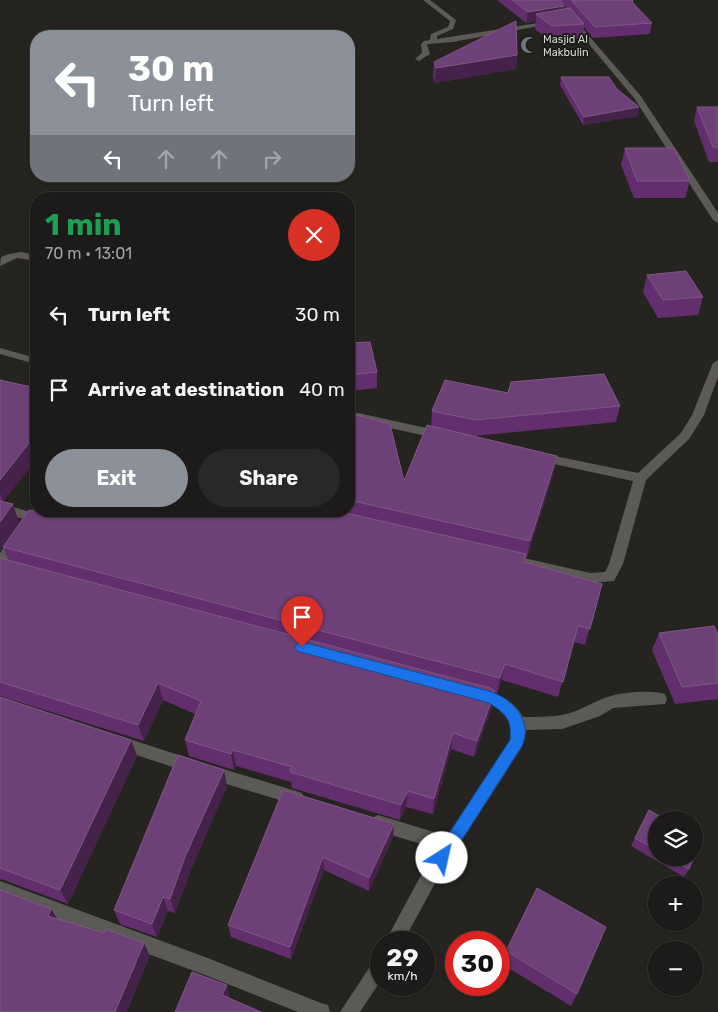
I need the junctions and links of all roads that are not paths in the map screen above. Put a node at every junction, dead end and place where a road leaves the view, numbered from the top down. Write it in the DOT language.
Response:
graph roads {
  1 [pos="426,0"];
  2 [pos="555,0"];
  3 [pos="571,19"];
  4 [pos="434,41"];
  5 [pos="419,59"];
  6 [pos="718,220"];
  7 [pos="30,257"];
  8 [pos="0,263"];
  9 [pos="0,351"];
  10 [pos="30,358"];
  11 [pos="718,363"];
  12 [pos="355,417"];
  13 [pos="456,438"];
  14 [pos="524,453"];
  15 [pos="640,478"];
  16 [pos="0,508"];
  17 [pos="30,513"];
  18 [pos="32,517"];
  19 [pos="514,560"];
  20 [pos="3,567"];
  21 [pos="462,690"];
  22 [pos="660,699"];
  23 [pos="518,724"];
  24 [pos="101,736"];
  25 [pos="313,803"];
  26 [pos="359,817"];
  27 [pos="451,845"];
  28 [pos="0,890"];
  29 [pos="400,931"];
  30 [pos="370,981"];
  31 [pos="321,1012"];
  32 [pos="349,1012"];
  1 -- 4 [label="street"];
  2 -- 3 [label="street"];
  3 -- 4 [label="street"];
  3 -- 6 [label="street"];
  4 -- 5 [label="street"];
  7 -- 8 [label="street"];
  9 -- 10 [label="street"];
  11 -- 15 [label="street"];
  12 -- 13 [label="street"];
  14 -- 15 [label="street"];
  15 -- 19 [label="street"];
  16 -- 17 [label="street"];
  18 -- 20 [label="street"];
  21 -- 23 [label="street"];
  22 -- 23 [label="street"];
  23 -- 27 [label="street"];
  24 -- 25 [label="street"];
  26 -- 27 [label="street"];
  27 -- 29 [label="street"];
  28 -- 31 [label="street"];
  30 -- 32 [label="street"];
}
